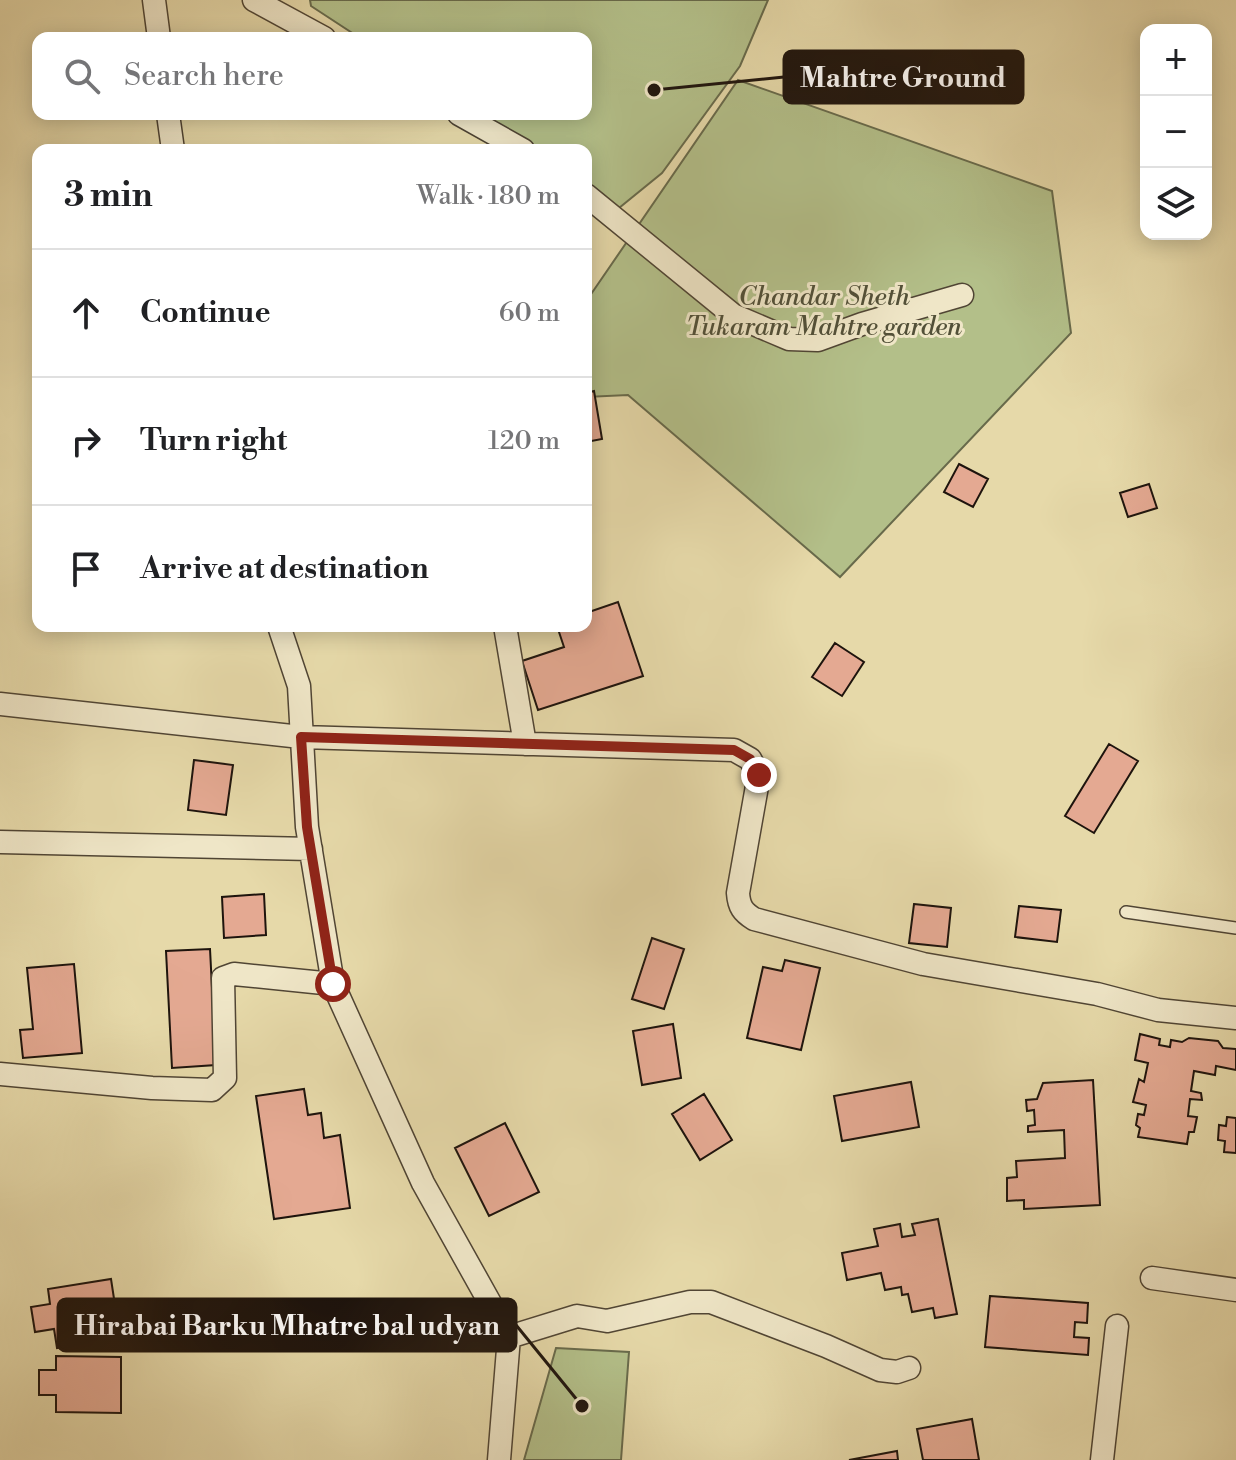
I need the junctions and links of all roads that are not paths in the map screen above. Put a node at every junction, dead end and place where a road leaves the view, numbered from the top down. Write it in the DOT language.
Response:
graph roads {
  1 [pos="154,0"];
  2 [pos="254,0"];
  3 [pos="158,32"];
  4 [pos="313,32"];
  5 [pos="169,120"];
  6 [pos="470,120"];
  7 [pos="172,144"];
  8 [pos="512,144"];
  9 [pos="592,200"];
  10 [pos="962,295"];
  11 [pos="281,632"];
  12 [pos="506,632"];
  13 [pos="0,704"];
  14 [pos="301,737"];
  15 [pos="525,744"];
  16 [pos="0,842"];
  17 [pos="311,849"];
  18 [pos="1126,912"];
  19 [pos="1236,928"];
  20 [pos="333,984"];
  21 [pos="1236,1018"];
  22 [pos="0,1074"];
  23 [pos="1152,1278"];
  24 [pos="1236,1290"];
  25 [pos="1117,1326"];
  26 [pos="509,1337"];
  27 [pos="909,1368"];
  28 [pos="499,1460"];
  29 [pos="1102,1460"];
  1 -- 3 [label="street"];
  2 -- 4 [label="street"];
  5 -- 7 [label="street"];
  6 -- 8 [label="street"];
  9 -- 10 [label="street"];
  11 -- 14 [label="street"];
  12 -- 15 [label="street"];
  13 -- 14 [label="street"];
  14 -- 15 [label="street"];
  14 -- 17 [label="street"];
  15 -- 21 [label="street"];
  16 -- 17 [label="street"];
  17 -- 20 [label="street"];
  18 -- 19 [label="lane"];
  20 -- 22 [label="street"];
  20 -- 26 [label="street"];
  23 -- 24 [label="street"];
  25 -- 29 [label="street"];
  26 -- 27 [label="street"];
  26 -- 28 [label="street"];
}
